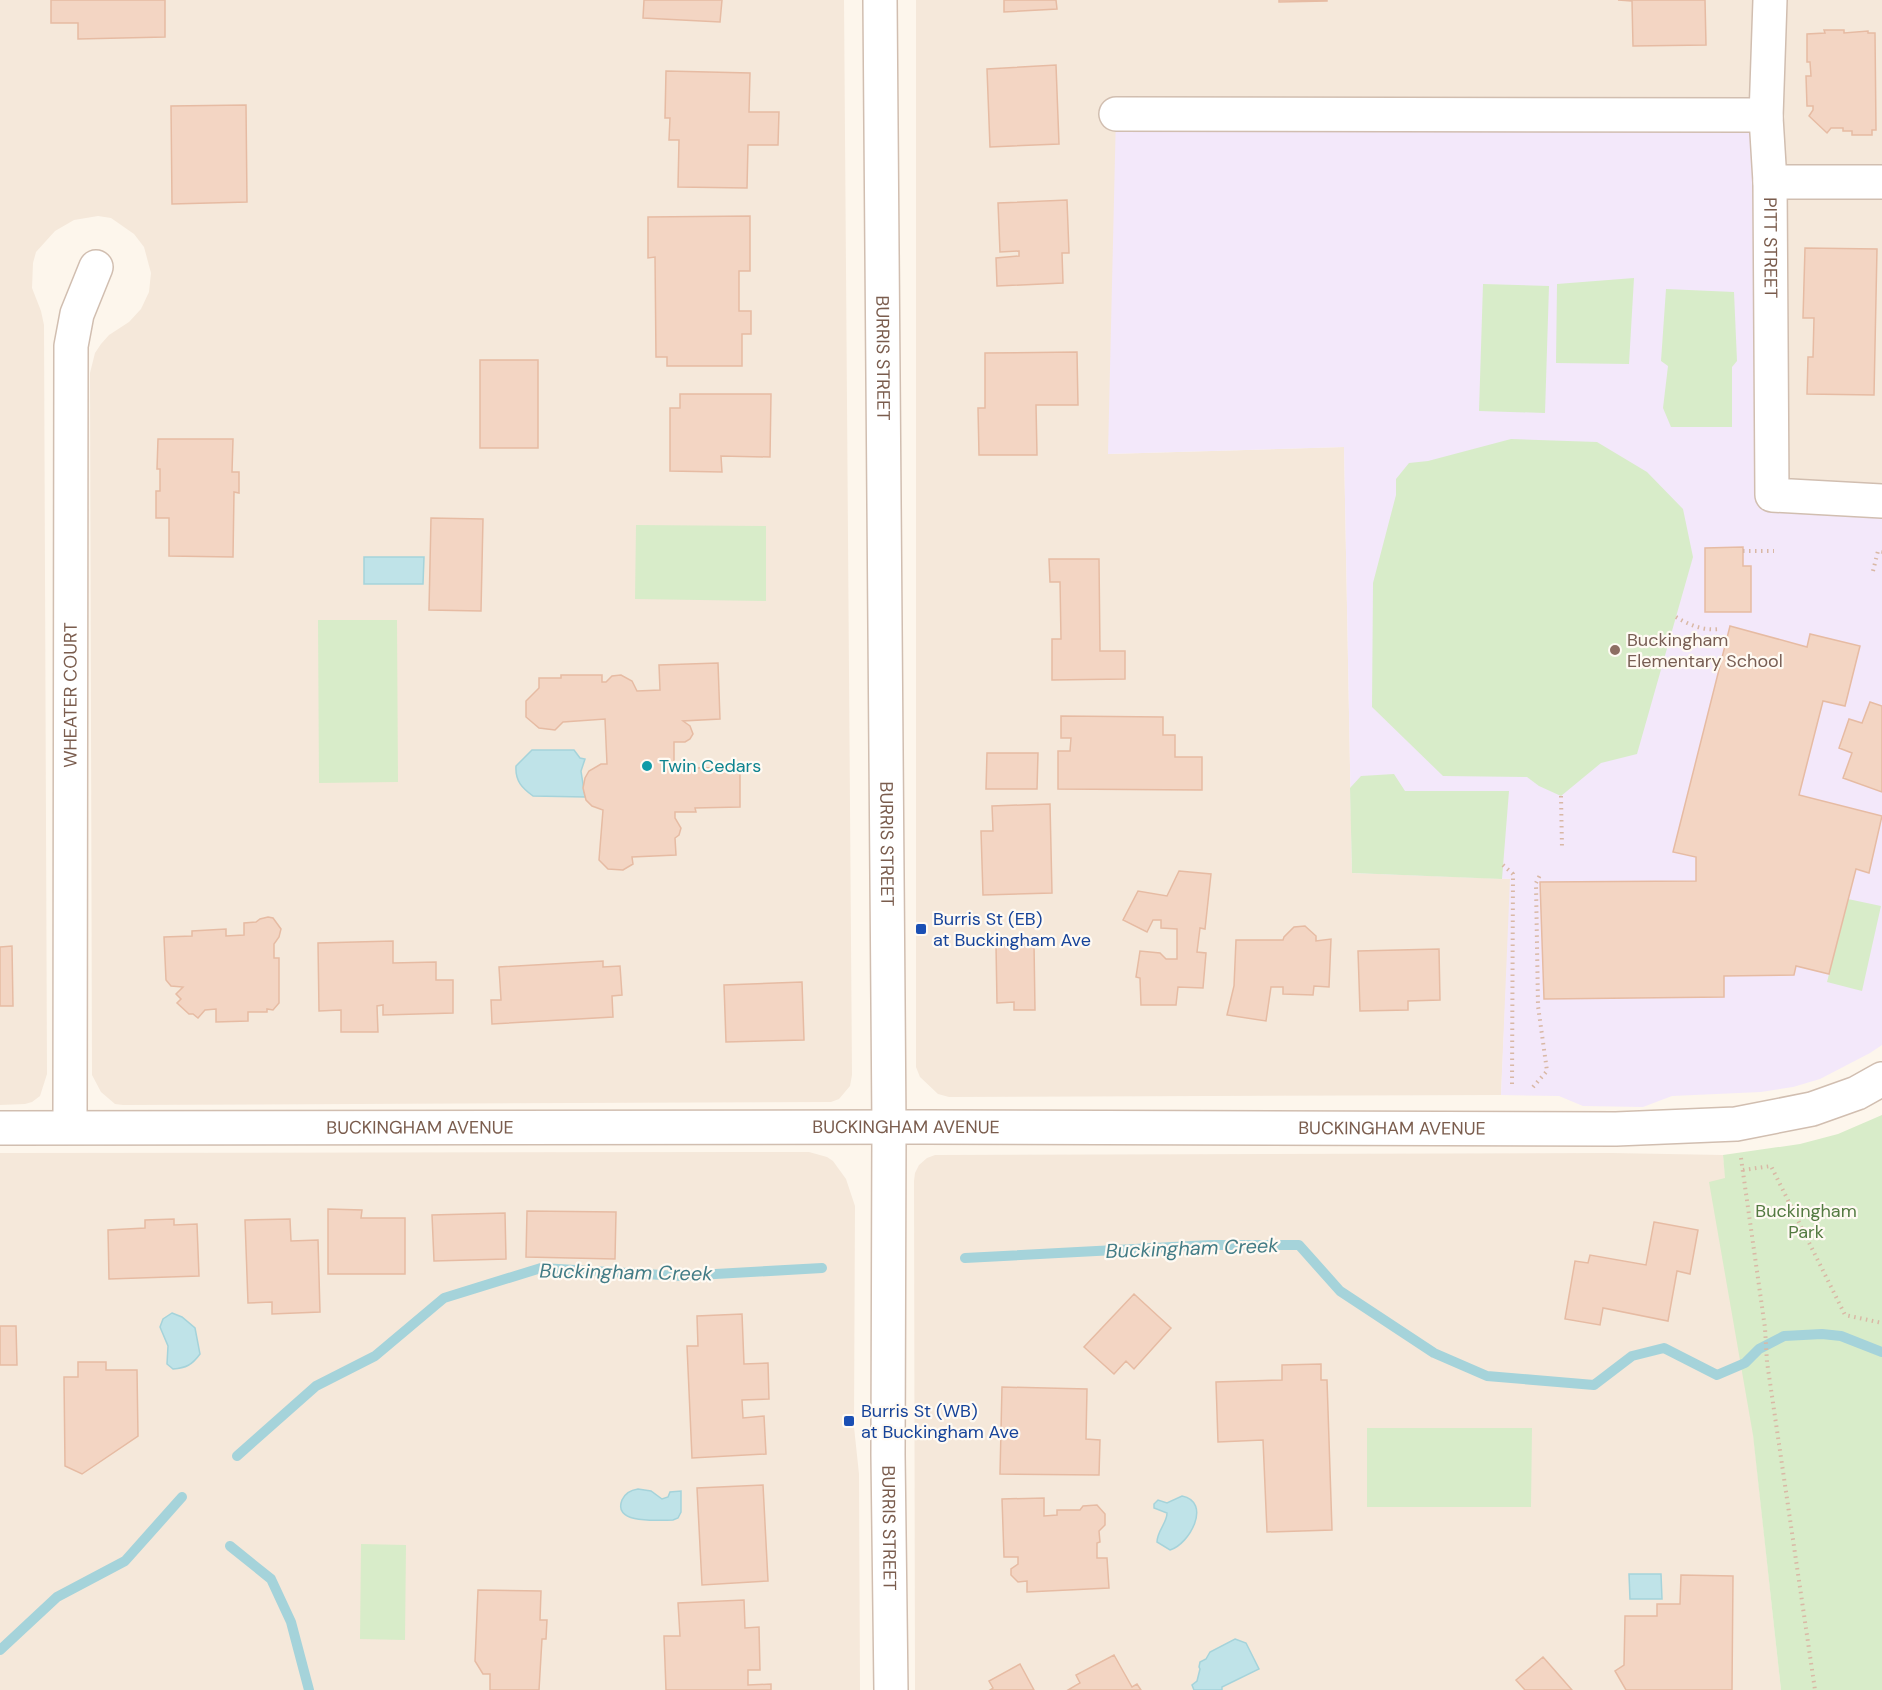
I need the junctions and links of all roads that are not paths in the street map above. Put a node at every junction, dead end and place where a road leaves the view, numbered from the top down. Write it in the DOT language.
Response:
graph roads {
  1 [pos="880,0"];
  2 [pos="1770,0"];
  3 [pos="1116,114"];
  4 [pos="1766,117"];
  5 [pos="1770,182"];
  6 [pos="1882,182"];
  7 [pos="96,267"];
  8 [pos="1882,501"];
  9 [pos="1882,1079"];
  10 [pos="70,1127"];
  11 [pos="889,1127"];
  12 [pos="0,1128"];
  13 [pos="891,1690"];
  1 -- 11 [label="street, BURRIS STREET"];
  2 -- 4 [label="street, PITT STREET"];
  3 -- 4 [label="street"];
  4 -- 5 [label="street, PITT STREET"];
  5 -- 6 [label="street"];
  5 -- 8 [label="street, PITT STREET"];
  7 -- 10 [label="street, WHEATER COURT"];
  9 -- 11 [label="street, BUCKINGHAM AVENUE"];
  10 -- 11 [label="street, BUCKINGHAM AVENUE"];
  10 -- 12 [label="street, BUCKINGHAM AVENUE"];
  11 -- 13 [label="street, BURRIS STREET"];
}
